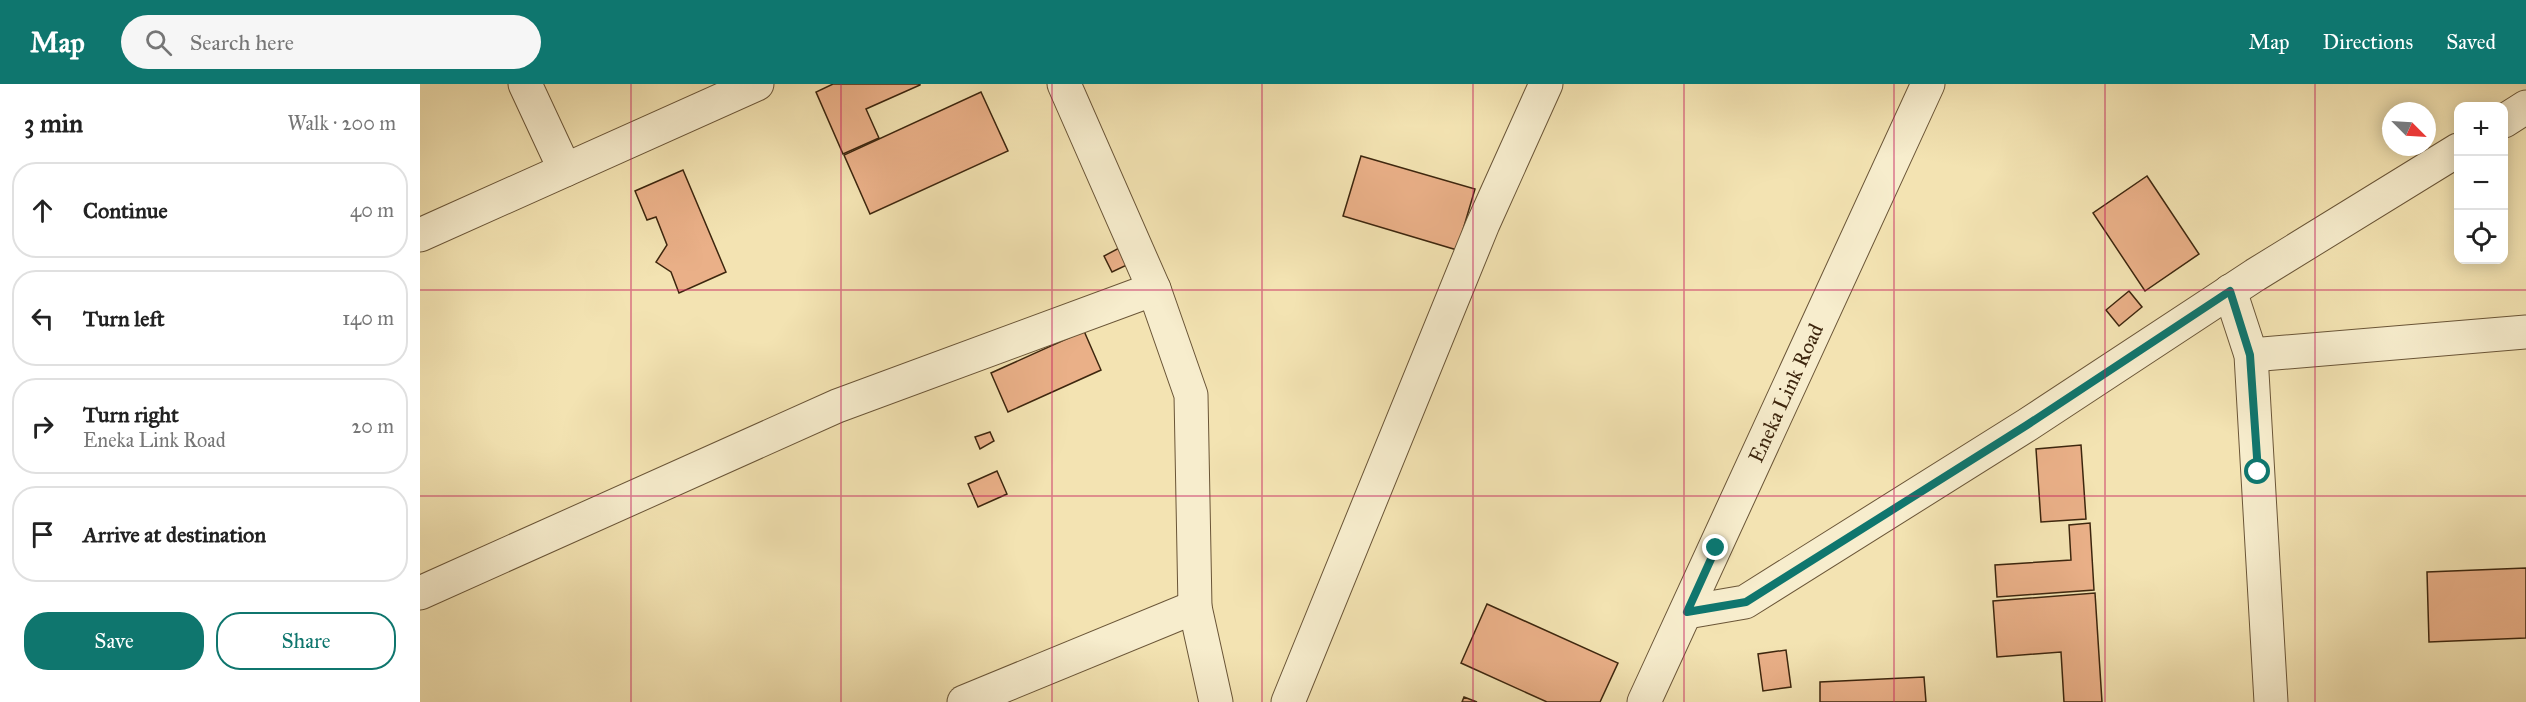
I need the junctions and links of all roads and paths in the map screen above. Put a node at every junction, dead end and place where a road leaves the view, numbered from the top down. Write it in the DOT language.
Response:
graph roads {
  1 [pos="525,84"];
  2 [pos="757,84"];
  3 [pos="1064,84"];
  4 [pos="1546,84"];
  5 [pos="1928,84"];
  6 [pos="2526,107"];
  7 [pos="2508,119"];
  8 [pos="2454,152"];
  9 [pos="565,170"];
  10 [pos="420,235"];
  11 [pos="1154,289"];
  12 [pos="2230,291"];
  13 [pos="2526,332"];
  14 [pos="2250,355"];
  15 [pos="420,593"];
  16 [pos="1195,607"];
  17 [pos="1687,612"];
  18 [pos="964,702"];
  19 [pos="1216,702"];
  20 [pos="1288,702"];
  21 [pos="1644,702"];
  22 [pos="2271,702"];
  1 -- 9 [label="street"];
  2 -- 9 [label="street"];
  3 -- 11 [label="street"];
  4 -- 20 [label="street"];
  5 -- 17 [label="street, Eneka Link Road"];
  6 -- 7 [label="street"];
  8 -- 12 [label="street"];
  9 -- 10 [label="street"];
  11 -- 15 [label="street"];
  11 -- 16 [label="street"];
  12 -- 14 [label="street"];
  12 -- 17 [label="street"];
  13 -- 14 [label="street"];
  14 -- 22 [label="street"];
  16 -- 18 [label="street"];
  16 -- 19 [label="street"];
  17 -- 21 [label="street, Eneka Link Road"];
}
